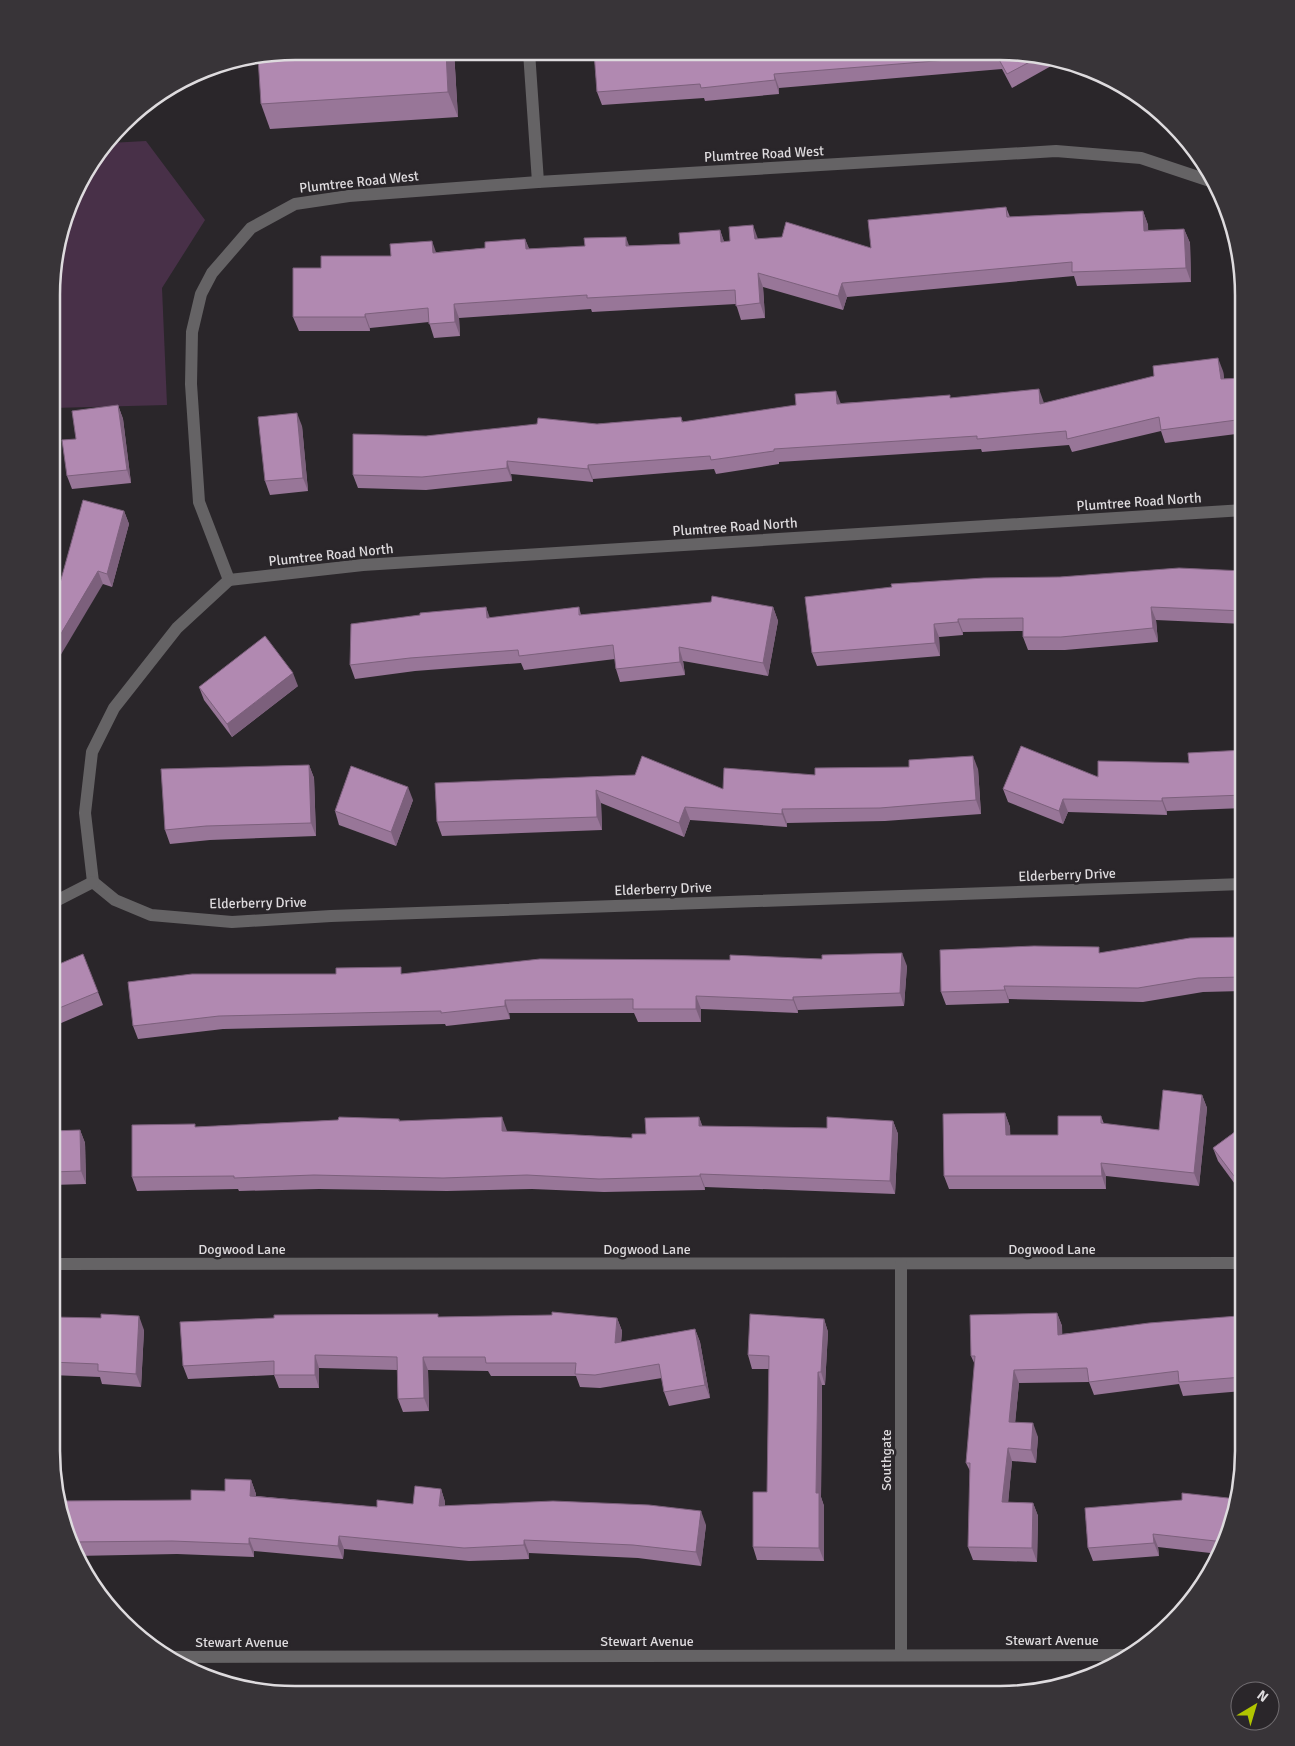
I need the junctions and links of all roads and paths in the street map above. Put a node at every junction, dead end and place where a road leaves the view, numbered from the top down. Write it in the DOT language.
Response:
graph roads {
  1 [pos="530,60"];
  2 [pos="1205,179"];
  3 [pos="538,182"];
  4 [pos="1235,511"];
  5 [pos="229,580"];
  6 [pos="93,882"];
  7 [pos="1235,884"];
  8 [pos="60,899"];
  9 [pos="1235,1263"];
  10 [pos="60,1264"];
  11 [pos="900,1264"];
  12 [pos="1118,1655"];
  13 [pos="901,1656"];
  14 [pos="181,1657"];
  1 -- 3 [label="street"];
  2 -- 3 [label="street, Plumtree Road West"];
  3 -- 5 [label="street, Plumtree Road West"];
  4 -- 5 [label="street, Plumtree Road North"];
  5 -- 6 [label="street"];
  6 -- 7 [label="street, Elderberry Drive"];
  6 -- 8 [label="street"];
  9 -- 11 [label="street, Dogwood Lane"];
  10 -- 11 [label="street, Dogwood Lane"];
  11 -- 13 [label="street, Southgate"];
  12 -- 13 [label="street, Stewart Avenue"];
  13 -- 14 [label="street, Stewart Avenue"];
}
